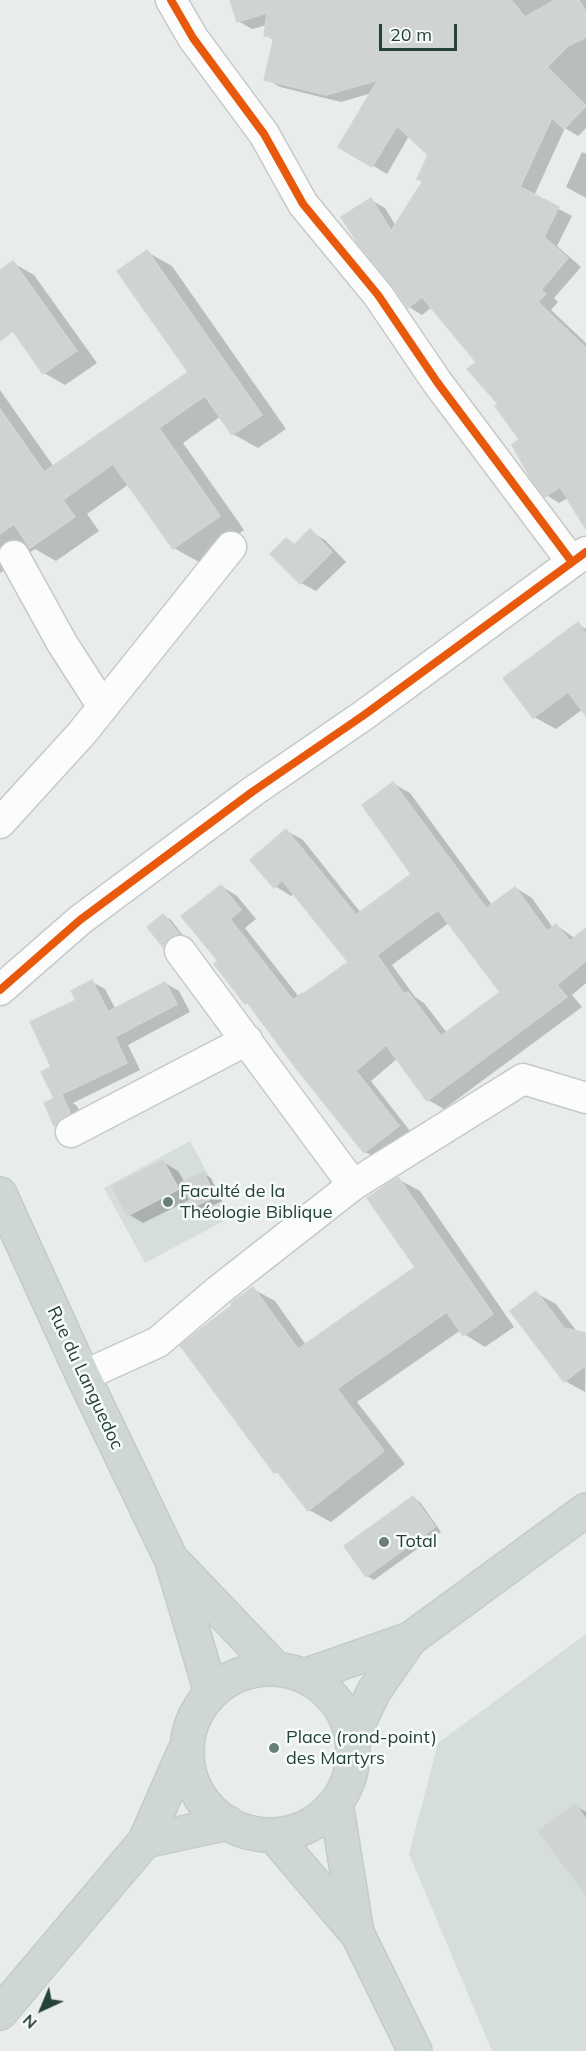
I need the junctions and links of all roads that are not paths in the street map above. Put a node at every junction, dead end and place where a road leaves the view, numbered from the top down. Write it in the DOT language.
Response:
graph roads {
  1 [pos="171,0"];
  2 [pos="231,547"];
  3 [pos="14,556"];
  4 [pos="579,557"];
  5 [pos="103,707"];
  6 [pos="0,823"];
  7 [pos="180,951"];
  8 [pos="0,990"];
  9 [pos="247,1040"];
  10 [pos="586,1098"];
  11 [pos="71,1132"];
  12 [pos="353,1185"];
  13 [pos="0,1194"];
  14 [pos="82,1376"];
  15 [pos="586,1510"];
  16 [pos="172,1561"];
  17 [pos="410,1639"];
  18 [pos="290,1673"];
  19 [pos="211,1692"];
  20 [pos="352,1737"];
  21 [pos="184,1752"];
  22 [pos="336,1803"];
  23 [pos="228,1823"];
  24 [pos="275,1837"];
  25 [pos="145,1841"];
  26 [pos="358,1935"];
  27 [pos="0,2013"];
  28 [pos="415,2051"];
  1 -- 4 [label="street"];
  2 -- 5 [label="street"];
  3 -- 5 [label="street"];
  4 -- 8 [label="street"];
  5 -- 6 [label="street"];
  7 -- 9 [label="street"];
  9 -- 11 [label="street"];
  9 -- 12 [label="street"];
  10 -- 12 [label="street"];
  12 -- 14 [label="street"];
  13 -- 14 [label="main road, Rue du Languedoc"];
  14 -- 16 [label="main road, Rue du Languedoc"];
  15 -- 17 [label="main road"];
  16 -- 18 [label="main road, Rue du Languedoc"];
  16 -- 19 [label="main road, Rue du Languedoc"];
  17 -- 18 [label="main road"];
  17 -- 20 [label="main road"];
  18 -- 19 [label="main road"];
  18 -- 20 [label="main road"];
  19 -- 21 [label="main road"];
  20 -- 22 [label="main road"];
  21 -- 23 [label="main road"];
  21 -- 25 [label="main road"];
  22 -- 24 [label="main road"];
  22 -- 26 [label="main road"];
  23 -- 24 [label="main road"];
  23 -- 25 [label="main road"];
  24 -- 26 [label="main road"];
  25 -- 27 [label="main road"];
  26 -- 28 [label="main road"];
}
